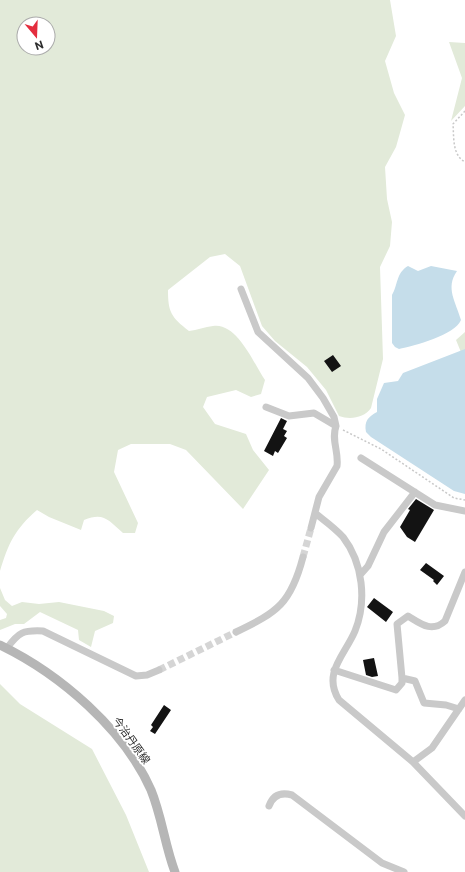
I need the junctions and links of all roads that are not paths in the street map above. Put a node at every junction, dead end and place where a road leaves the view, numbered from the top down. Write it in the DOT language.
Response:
graph roads {
  1 [pos="241,289"];
  2 [pos="266,407"];
  3 [pos="336,426"];
  4 [pos="361,458"];
  5 [pos="415,492"];
  6 [pos="465,511"];
  7 [pos="315,514"];
  8 [pos="311,528"];
  9 [pos="303,557"];
  10 [pos="465,572"];
  11 [pos="360,575"];
  12 [pos="236,632"];
  13 [pos="3,646"];
  14 [pos="159,670"];
  15 [pos="334,670"];
  16 [pos="402,678"];
  17 [pos="465,700"];
  18 [pos="459,709"];
  19 [pos="413,762"];
  20 [pos="269,806"];
  21 [pos="465,816"];
  22 [pos="176,872"];
  23 [pos="404,872"];
  1 -- 3 [label="street"];
  2 -- 3 [label="street"];
  3 -- 7 [label="street"];
  4 -- 5 [label="street"];
  5 -- 6 [label="street"];
  5 -- 11 [label="street"];
  7 -- 8 [label="street"];
  7 -- 11 [label="street"];
  9 -- 12 [label="street"];
  10 -- 16 [label="street"];
  11 -- 15 [label="street"];
  13 -- 14 [label="street"];
  13 -- 22 [label="main road, 今治丹原線"];
  15 -- 16 [label="street"];
  15 -- 19 [label="street"];
  16 -- 18 [label="street"];
  17 -- 18 [label="street"];
  18 -- 19 [label="street"];
  19 -- 21 [label="street"];
  20 -- 23 [label="street"];
}
